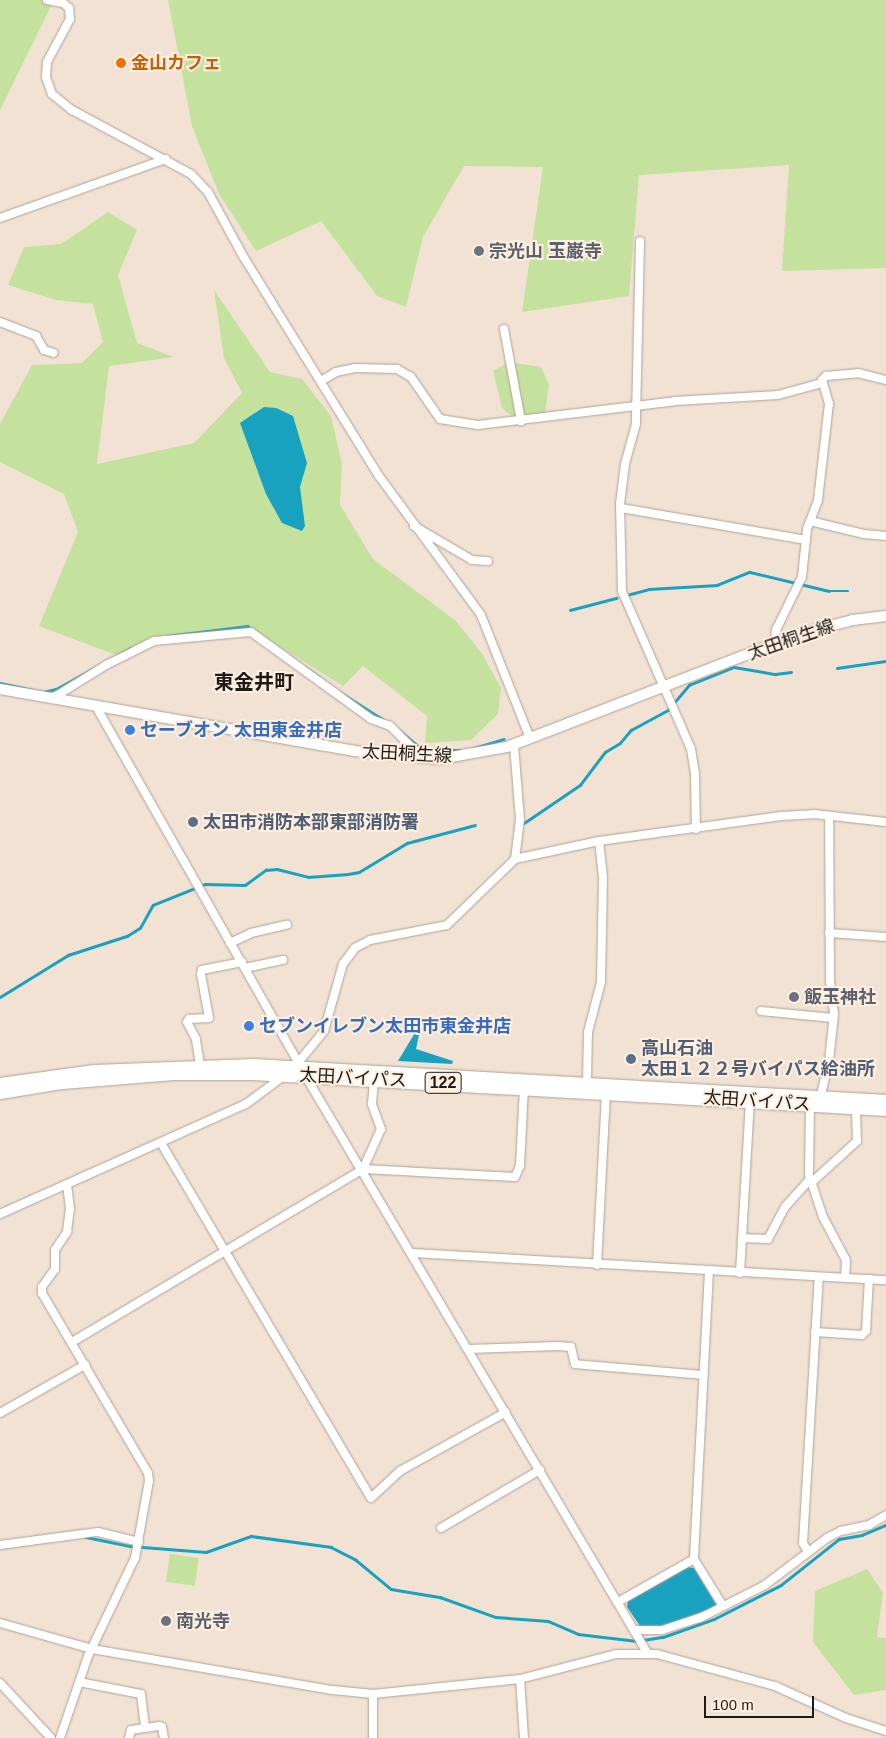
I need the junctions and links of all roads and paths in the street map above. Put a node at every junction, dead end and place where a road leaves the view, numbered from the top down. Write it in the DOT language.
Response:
graph roads {
  1 [pos="47,0"];
  2 [pos="166,160"];
  3 [pos="0,218"];
  4 [pos="640,241"];
  5 [pos="0,322"];
  6 [pos="504,329"];
  7 [pos="54,352"];
  8 [pos="886,380"];
  9 [pos="320,381"];
  10 [pos="822,383"];
  11 [pos="636,407"];
  12 [pos="521,421"];
  13 [pos="621,508"];
  14 [pos="810,521"];
  15 [pos="412,525"];
  16 [pos="886,536"];
  17 [pos="806,540"];
  18 [pos="488,561"];
  19 [pos="886,616"];
  20 [pos="775,643"];
  21 [pos="664,687"];
  22 [pos="0,689"];
  23 [pos="51,699"];
  24 [pos="98,710"];
  25 [pos="530,738"];
  26 [pos="514,744"];
  27 [pos="423,758"];
  28 [pos="829,816"];
  29 [pos="886,822"];
  30 [pos="696,829"];
  31 [pos="599,841"];
  32 [pos="515,859"];
  33 [pos="287,925"];
  34 [pos="829,933"];
  35 [pos="886,938"];
  36 [pos="230,942"];
  37 [pos="283,960"];
  38 [pos="243,965"];
  39 [pos="761,1011"];
  40 [pos="833,1018"];
  41 [pos="200,1065"];
  42 [pos="300,1068"];
  43 [pos="284,1075"];
  44 [pos="374,1079"];
  45 [pos="587,1082"];
  46 [pos="0,1083"];
  47 [pos="524,1088"];
  48 [pos="606,1092"];
  49 [pos="0,1093"];
  50 [pos="821,1096"];
  51 [pos="750,1100"];
  52 [pos="886,1100"];
  53 [pos="810,1104"];
  54 [pos="856,1108"];
  55 [pos="886,1110"];
  56 [pos="161,1143"];
  57 [pos="363,1169"];
  58 [pos="811,1181"];
  59 [pos="67,1186"];
  60 [pos="0,1214"];
  61 [pos="742,1238"];
  62 [pos="224,1251"];
  63 [pos="413,1253"];
  64 [pos="598,1264"];
  65 [pos="709,1271"];
  66 [pos="740,1273"];
  67 [pos="819,1277"];
  68 [pos="845,1278"];
  69 [pos="869,1279"];
  70 [pos="886,1280"];
  71 [pos="815,1332"];
  72 [pos="72,1342"];
  73 [pos="469,1349"];
  74 [pos="85,1364"];
  75 [pos="704,1375"];
  76 [pos="506,1412"];
  77 [pos="0,1413"];
  78 [pos="540,1470"];
  79 [pos="886,1515"];
  80 [pos="441,1528"];
  81 [pos="139,1542"];
  82 [pos="0,1545"];
  83 [pos="808,1552"];
  84 [pos="694,1559"];
  85 [pos="618,1602"];
  86 [pos="723,1606"];
  87 [pos="0,1623"];
  88 [pos="638,1637"];
  89 [pos="92,1649"];
  90 [pos="648,1654"];
  91 [pos="520,1679"];
  92 [pos="79,1682"];
  93 [pos="0,1683"];
  94 [pos="373,1694"];
  95 [pos="145,1728"];
  96 [pos="886,1731"];
  97 [pos="51,1738"];
  98 [pos="60,1738"];
  99 [pos="129,1738"];
  100 [pos="164,1738"];
  101 [pos="373,1738"];
  102 [pos="524,1738"];
  103 [pos="885,1738"];
  1 -- 2 [label="street"];
  2 -- 3 [label="street"];
  2 -- 9 [label="street"];
  4 -- 11 [label="street"];
  5 -- 7 [label="street"];
  6 -- 12 [label="street"];
  8 -- 10 [label="street"];
  9 -- 12 [label="street"];
  9 -- 15 [label="street"];
  10 -- 11 [label="street"];
  10 -- 14 [label="street"];
  11 -- 12 [label="street"];
  11 -- 13 [label="street"];
  13 -- 17 [label="street"];
  13 -- 21 [label="street"];
  14 -- 16 [label="street"];
  14 -- 17 [label="street"];
  15 -- 18 [label="street"];
  15 -- 25 [label="street"];
  17 -- 20 [label="street"];
  19 -- 20 [label="main road, 太田桐生線"];
  20 -- 21 [label="main road, 太田桐生線"];
  21 -- 25 [label="main road, 太田桐生線"];
  21 -- 30 [label="street"];
  22 -- 23 [label="main road, 太田桐生線"];
  23 -- 27 [label="main road, 太田桐生線"];
  23 -- 27 [label="street"];
  24 -- 36 [label="street"];
  25 -- 26 [label="main road, 太田桐生線"];
  26 -- 27 [label="main road, 太田桐生線"];
  26 -- 32 [label="street"];
  28 -- 29 [label="street"];
  28 -- 30 [label="street"];
  28 -- 34 [label="street"];
  30 -- 31 [label="street"];
  31 -- 32 [label="street"];
  31 -- 45 [label="street"];
  32 -- 42 [label="street"];
  33 -- 36 [label="street"];
  34 -- 35 [label="street"];
  34 -- 40 [label="street"];
  36 -- 38 [label="street"];
  37 -- 38 [label="street"];
  38 -- 41 [label="street"];
  38 -- 42 [label="street"];
  39 -- 40 [label="street"];
  40 -- 50 [label="street"];
  41 -- 42 [label="highway, 太田バイパス / 122"];
  41 -- 46 [label="highway, 太田バイパス / 122"];
  42 -- 43 [label="highway, 太田バイパス / 122"];
  42 -- 44 [label="highway, 太田バイパス / 122"];
  42 -- 45 [label="highway, 太田バイパス / 122"];
  42 -- 57 [label="street"];
  43 -- 49 [label="highway, 太田バイパス / 122"];
  43 -- 56 [label="street"];
  44 -- 47 [label="highway, 太田バイパス / 122"];
  44 -- 57 [label="street"];
  45 -- 50 [label="highway, 太田バイパス / 122"];
  47 -- 48 [label="highway, 太田バイパス / 122"];
  47 -- 57 [label="street"];
  48 -- 51 [label="highway, 太田バイパス / 122"];
  48 -- 64 [label="street"];
  50 -- 52 [label="highway, 太田バイパス / 122"];
  51 -- 53 [label="highway, 太田バイパス / 122"];
  51 -- 61 [label="street"];
  53 -- 54 [label="highway, 太田バイパス / 122"];
  53 -- 58 [label="street"];
  54 -- 55 [label="highway, 太田バイパス / 122"];
  54 -- 58 [label="street"];
  56 -- 59 [label="street"];
  56 -- 62 [label="street"];
  57 -- 62 [label="street"];
  57 -- 63 [label="street"];
  58 -- 61 [label="street"];
  58 -- 68 [label="street"];
  59 -- 60 [label="street"];
  59 -- 72 [label="street"];
  61 -- 66 [label="street"];
  62 -- 72 [label="street"];
  62 -- 76 [label="street"];
  63 -- 64 [label="street"];
  63 -- 73 [label="street"];
  64 -- 65 [label="street"];
  65 -- 66 [label="street"];
  65 -- 75 [label="street"];
  66 -- 67 [label="street"];
  67 -- 68 [label="street"];
  67 -- 71 [label="street"];
  68 -- 69 [label="street"];
  69 -- 70 [label="street"];
  69 -- 71 [label="street"];
  71 -- 83 [label="street"];
  72 -- 74 [label="street"];
  73 -- 75 [label="street"];
  73 -- 76 [label="street"];
  74 -- 77 [label="street"];
  74 -- 81 [label="street"];
  75 -- 84 [label="street"];
  76 -- 78 [label="street"];
  78 -- 80 [label="street"];
  78 -- 85 [label="street"];
  79 -- 83 [label="street"];
  81 -- 82 [label="street"];
  81 -- 89 [label="street"];
  83 -- 86 [label="street"];
  84 -- 85 [label="street"];
  84 -- 86 [label="street"];
  85 -- 88 [label="street"];
  86 -- 88 [label="street"];
  87 -- 89 [label="street"];
  88 -- 90 [label="street"];
  89 -- 92 [label="street"];
  89 -- 94 [label="street"];
  90 -- 91 [label="street"];
  90 -- 96 [label="street"];
  91 -- 94 [label="street"];
  91 -- 102 [label="street"];
  92 -- 95 [label="street"];
  92 -- 98 [label="street"];
  93 -- 97 [label="street"];
  94 -- 101 [label="street"];
  95 -- 99 [label="street"];
  95 -- 100 [label="street"];
  96 -- 103 [label="street"];
}
